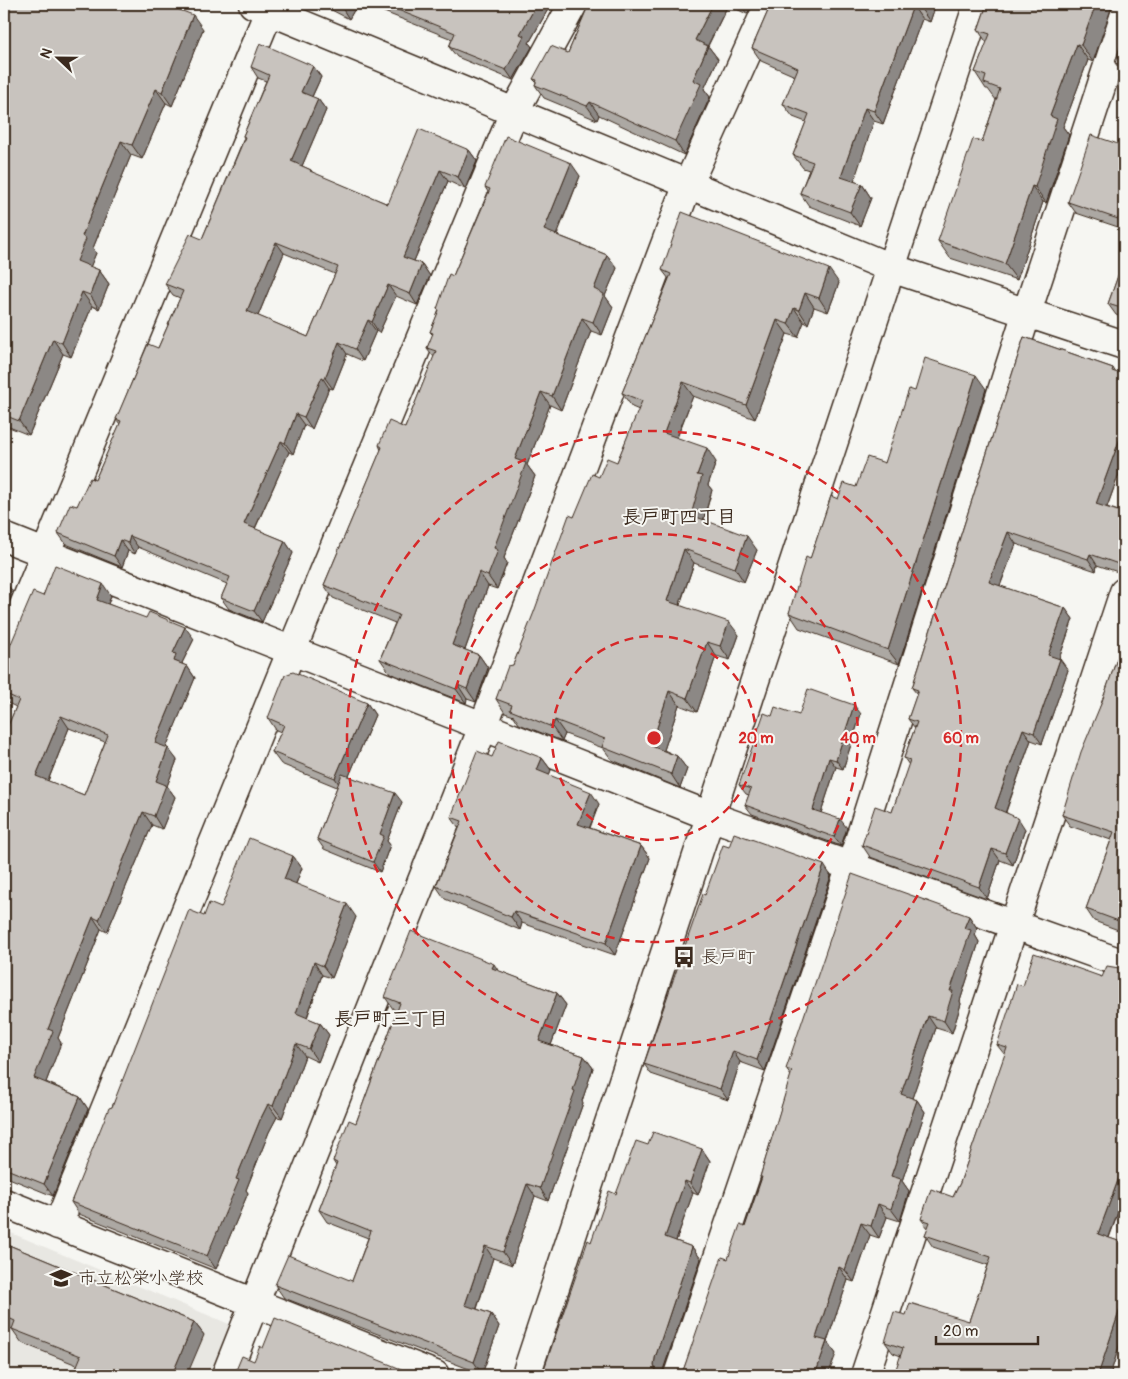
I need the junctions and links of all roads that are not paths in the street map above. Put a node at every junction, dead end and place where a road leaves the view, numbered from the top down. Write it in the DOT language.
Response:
graph roads {
  1 [pos="573,4"];
  2 [pos="769,4"];
  3 [pos="978,4"];
  4 [pos="265,6"];
  5 [pos="1124,17"];
  6 [pos="514,112"];
  7 [pos="688,184"];
  8 [pos="891,268"];
  9 [pos="1027,312"];
  10 [pos="1124,345"];
  11 [pos="4,537"];
  12 [pos="45,554"];
  13 [pos="1124,592"];
  14 [pos="291,652"];
  15 [pos="4,654"];
  16 [pos="483,726"];
  17 [pos="710,816"];
  18 [pos="851,866"];
  19 [pos="1014,925"];
  20 [pos="1124,964"];
  21 [pos="4,1203"];
  22 [pos="58,1225"];
  23 [pos="254,1303"];
  24 [pos="226,1375"];
  25 [pos="435,1375"];
  26 [pos="526,1375"];
  27 [pos="678,1375"];
  28 [pos="865,1375"];
  1 -- 6 [label="street"];
  2 -- 7 [label="street"];
  3 -- 8 [label="street"];
  4 -- 6 [label="street"];
  4 -- 12 [label="street"];
  5 -- 9 [label="street"];
  6 -- 7 [label="street"];
  6 -- 14 [label="street"];
  7 -- 8 [label="street"];
  7 -- 16 [label="street"];
  8 -- 9 [label="street"];
  8 -- 17 [label="street"];
  9 -- 10 [label="street"];
  9 -- 18 [label="street"];
  11 -- 12 [label="street"];
  12 -- 14 [label="street"];
  12 -- 15 [label="street"];
  13 -- 19 [label="street"];
  14 -- 16 [label="street"];
  14 -- 22 [label="street"];
  16 -- 17 [label="street"];
  16 -- 23 [label="street"];
  17 -- 18 [label="street"];
  17 -- 26 [label="street"];
  18 -- 19 [label="street"];
  18 -- 27 [label="street"];
  19 -- 20 [label="street"];
  19 -- 28 [label="street"];
  21 -- 22 [label="street"];
  22 -- 23 [label="street"];
  23 -- 24 [label="street"];
  23 -- 25 [label="street"];
}
